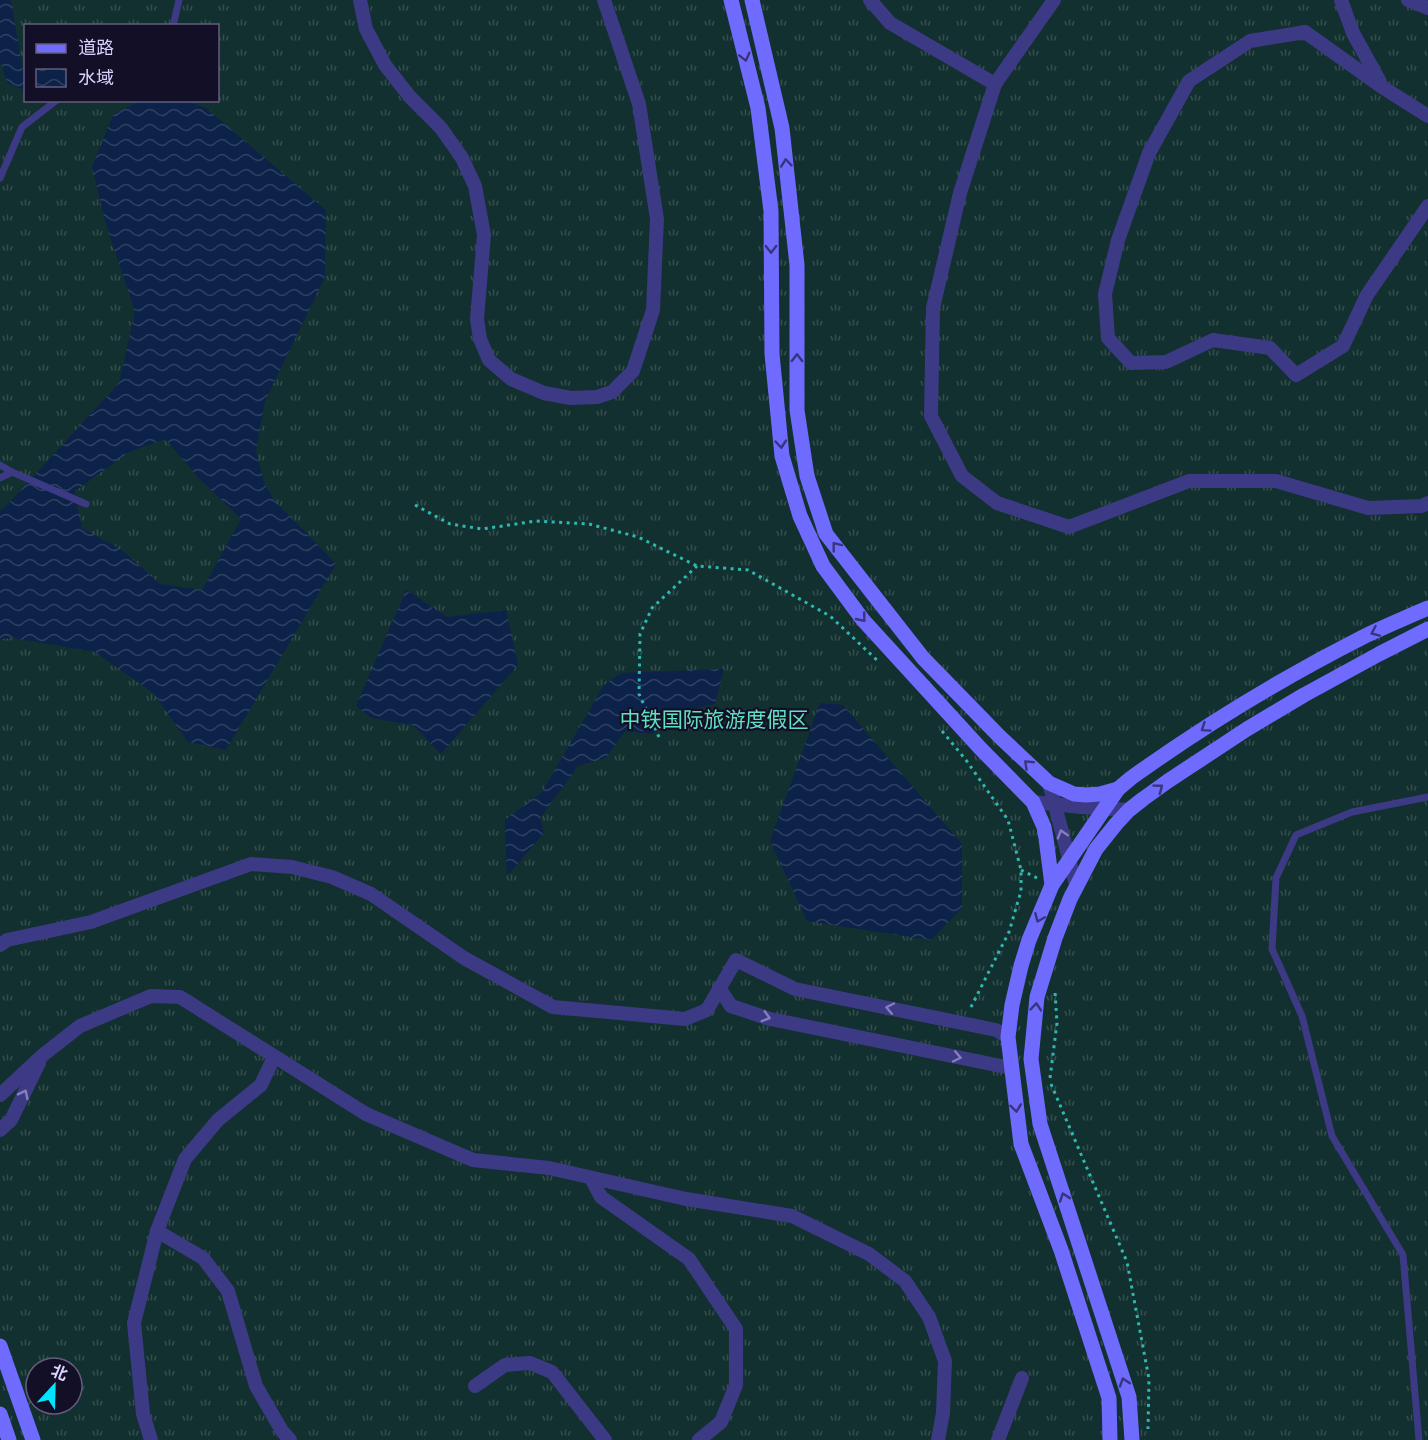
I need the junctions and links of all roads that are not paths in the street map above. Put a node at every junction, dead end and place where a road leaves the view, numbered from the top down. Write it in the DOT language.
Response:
graph roads {
  1 [pos="179,0"];
  2 [pos="360,0"];
  3 [pos="604,0"];
  4 [pos="731,0"];
  5 [pos="752,0"];
  6 [pos="870,0"];
  7 [pos="1054,0"];
  8 [pos="1341,0"];
  9 [pos="1408,0"];
  10 [pos="1428,8"];
  11 [pos="173,24"];
  12 [pos="995,84"];
  13 [pos="1382,87"];
  14 [pos="54,102"];
  15 [pos="1428,116"];
  16 [pos="0,178"];
  17 [pos="1428,206"];
  18 [pos="0,465"];
  19 [pos="12,472"];
  20 [pos="0,477"];
  21 [pos="1428,503"];
  22 [pos="86,504"];
  23 [pos="1428,608"];
  24 [pos="1428,629"];
  25 [pos="1049,783"];
  26 [pos="1118,789"];
  27 [pos="1428,797"];
  28 [pos="1033,802"];
  29 [pos="1054,803"];
  30 [pos="1105,809"];
  31 [pos="1130,810"];
  32 [pos="1070,861"];
  33 [pos="1052,885"];
  34 [pos="1076,885"];
  35 [pos="0,945"];
  36 [pos="719,988"];
  37 [pos="1008,1037"];
  38 [pos="43,1055"];
  39 [pos="274,1057"];
  40 [pos="1011,1068"];
  41 [pos="0,1095"];
  42 [pos="6,1115"];
  43 [pos="0,1130"];
  44 [pos="591,1178"];
  45 [pos="157,1231"];
  46 [pos="0,1346"];
  47 [pos="1022,1378"];
  48 [pos="475,1386"];
  49 [pos="0,1414"];
  50 [pos="9,1440"];
  51 [pos="33,1440"];
  52 [pos="151,1440"];
  53 [pos="290,1440"];
  54 [pos="605,1440"];
  55 [pos="699,1440"];
  56 [pos="938,1440"];
  57 [pos="998,1440"];
  58 [pos="1110,1440"];
  59 [pos="1132,1440"];
  60 [pos="1419,1440"];
  1 -- 11 [label="lane"];
  2 -- 3 [label="street"];
  4 -- 28 [label="street, one-way"];
  25 -- 5 [label="street, one-way"];
  6 -- 12 [label="street"];
  7 -- 12 [label="street"];
  8 -- 13 [label="street"];
  9 -- 10 [label="street"];
  12 -- 21 [label="street"];
  13 -- 15 [label="street"];
  13 -- 17 [label="street"];
  14 -- 16 [label="lane"];
  18 -- 19 [label="lane"];
  19 -- 20 [label="lane"];
  19 -- 22 [label="lane"];
  23 -- 26 [label="street, one-way"];
  31 -- 24 [label="street, one-way"];
  25 -- 26 [label="street"];
  25 -- 29 [label="street"];
  26 -- 30 [label="street"];
  27 -- 60 [label="lane"];
  28 -- 29 [label="street"];
  28 -- 33 [label="street"];
  29 -- 30 [label="street"];
  32 -- 29 [label="street, one-way"];
  30 -- 31 [label="street"];
  30 -- 32 [label="street"];
  31 -- 34 [label="street"];
  32 -- 33 [label="street"];
  32 -- 34 [label="street"];
  33 -- 37 [label="street, one-way"];
  59 -- 34 [label="street, one-way"];
  35 -- 36 [label="street"];
  37 -- 36 [label="street, one-way"];
  36 -- 40 [label="street, one-way"];
  37 -- 40 [label="street"];
  38 -- 39 [label="street"];
  38 -- 41 [label="street"];
  42 -- 38 [label="street, one-way"];
  39 -- 44 [label="street"];
  39 -- 45 [label="street"];
  40 -- 58 [label="street, one-way"];
  42 -- 43 [label="street"];
  44 -- 55 [label="street"];
  44 -- 56 [label="street"];
  45 -- 52 [label="street"];
  45 -- 53 [label="street"];
  46 -- 51 [label="street"];
  47 -- 57 [label="street"];
  48 -- 54 [label="street"];
  49 -- 50 [label="street"];
}
